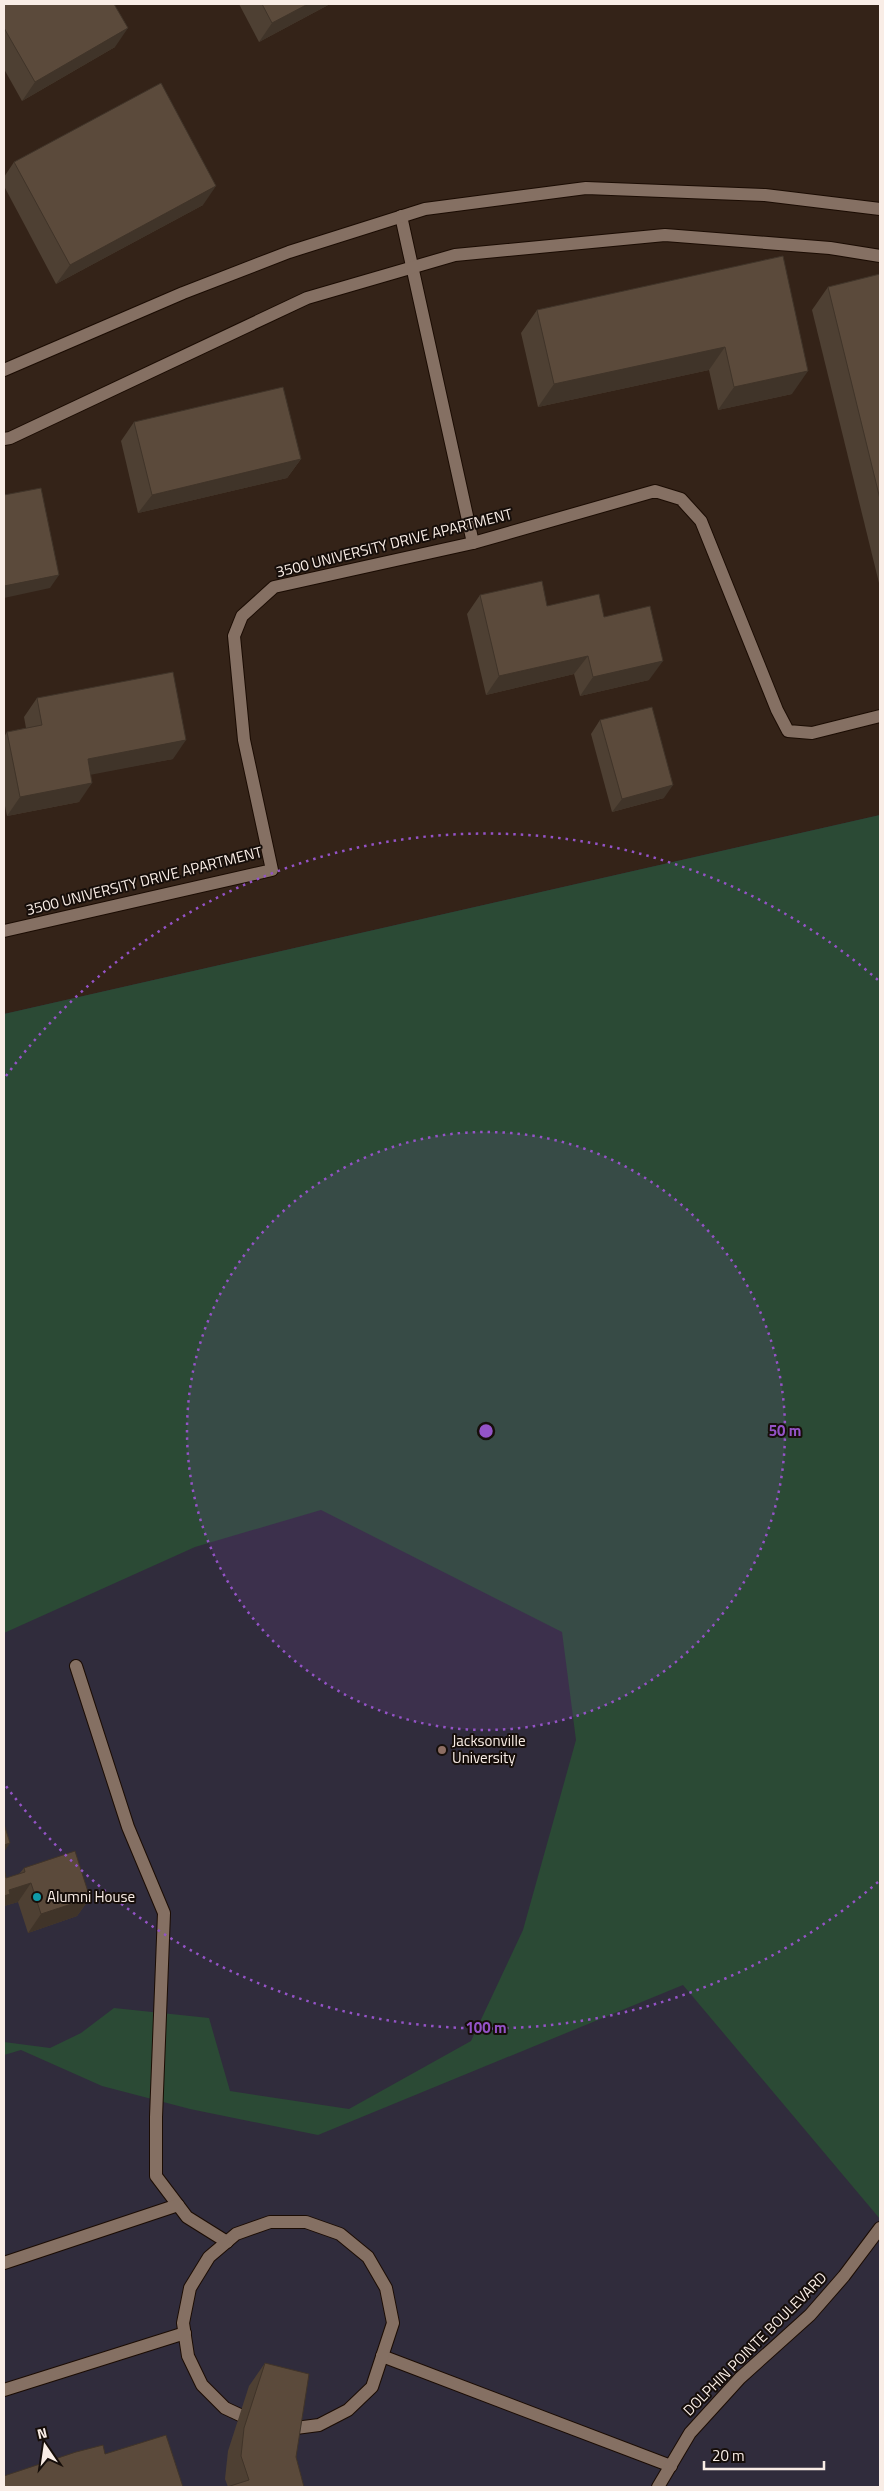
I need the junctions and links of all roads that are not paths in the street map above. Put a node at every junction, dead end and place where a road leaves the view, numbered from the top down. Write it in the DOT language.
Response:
graph roads {
  1 [pos="880,209"];
  2 [pos="402,216"];
  3 [pos="880,256"];
  4 [pos="413,267"];
  5 [pos="4,370"];
  6 [pos="4,439"];
  7 [pos="473,543"];
  8 [pos="880,716"];
  9 [pos="4,932"];
  10 [pos="76,1666"];
  11 [pos="178,2205"];
  12 [pos="880,2228"];
  13 [pos="227,2242"];
  14 [pos="4,2263"];
  15 [pos="185,2333"];
  16 [pos="382,2356"];
  17 [pos="4,2390"];
  18 [pos="240,2415"];
  19 [pos="288,2429"];
  20 [pos="671,2466"];
  21 [pos="658,2487"];
  1 -- 2 [label="street"];
  2 -- 4 [label="street"];
  2 -- 5 [label="street"];
  3 -- 4 [label="street"];
  4 -- 6 [label="street"];
  4 -- 7 [label="street"];
  7 -- 8 [label="street, 3500 UNIVERSITY DRIVE APARTMENT"];
  7 -- 9 [label="street, 3500 UNIVERSITY DRIVE APARTMENT"];
  10 -- 11 [label="street"];
  11 -- 13 [label="street"];
  11 -- 14 [label="street"];
  12 -- 20 [label="street, DOLPHIN POINTE BOULEVARD"];
  13 -- 15 [label="street"];
  13 -- 16 [label="street"];
  15 -- 17 [label="street"];
  15 -- 18 [label="street"];
  16 -- 19 [label="street"];
  16 -- 20 [label="street"];
  20 -- 21 [label="street, DOLPHIN POINTE BOULEVARD"];
}
